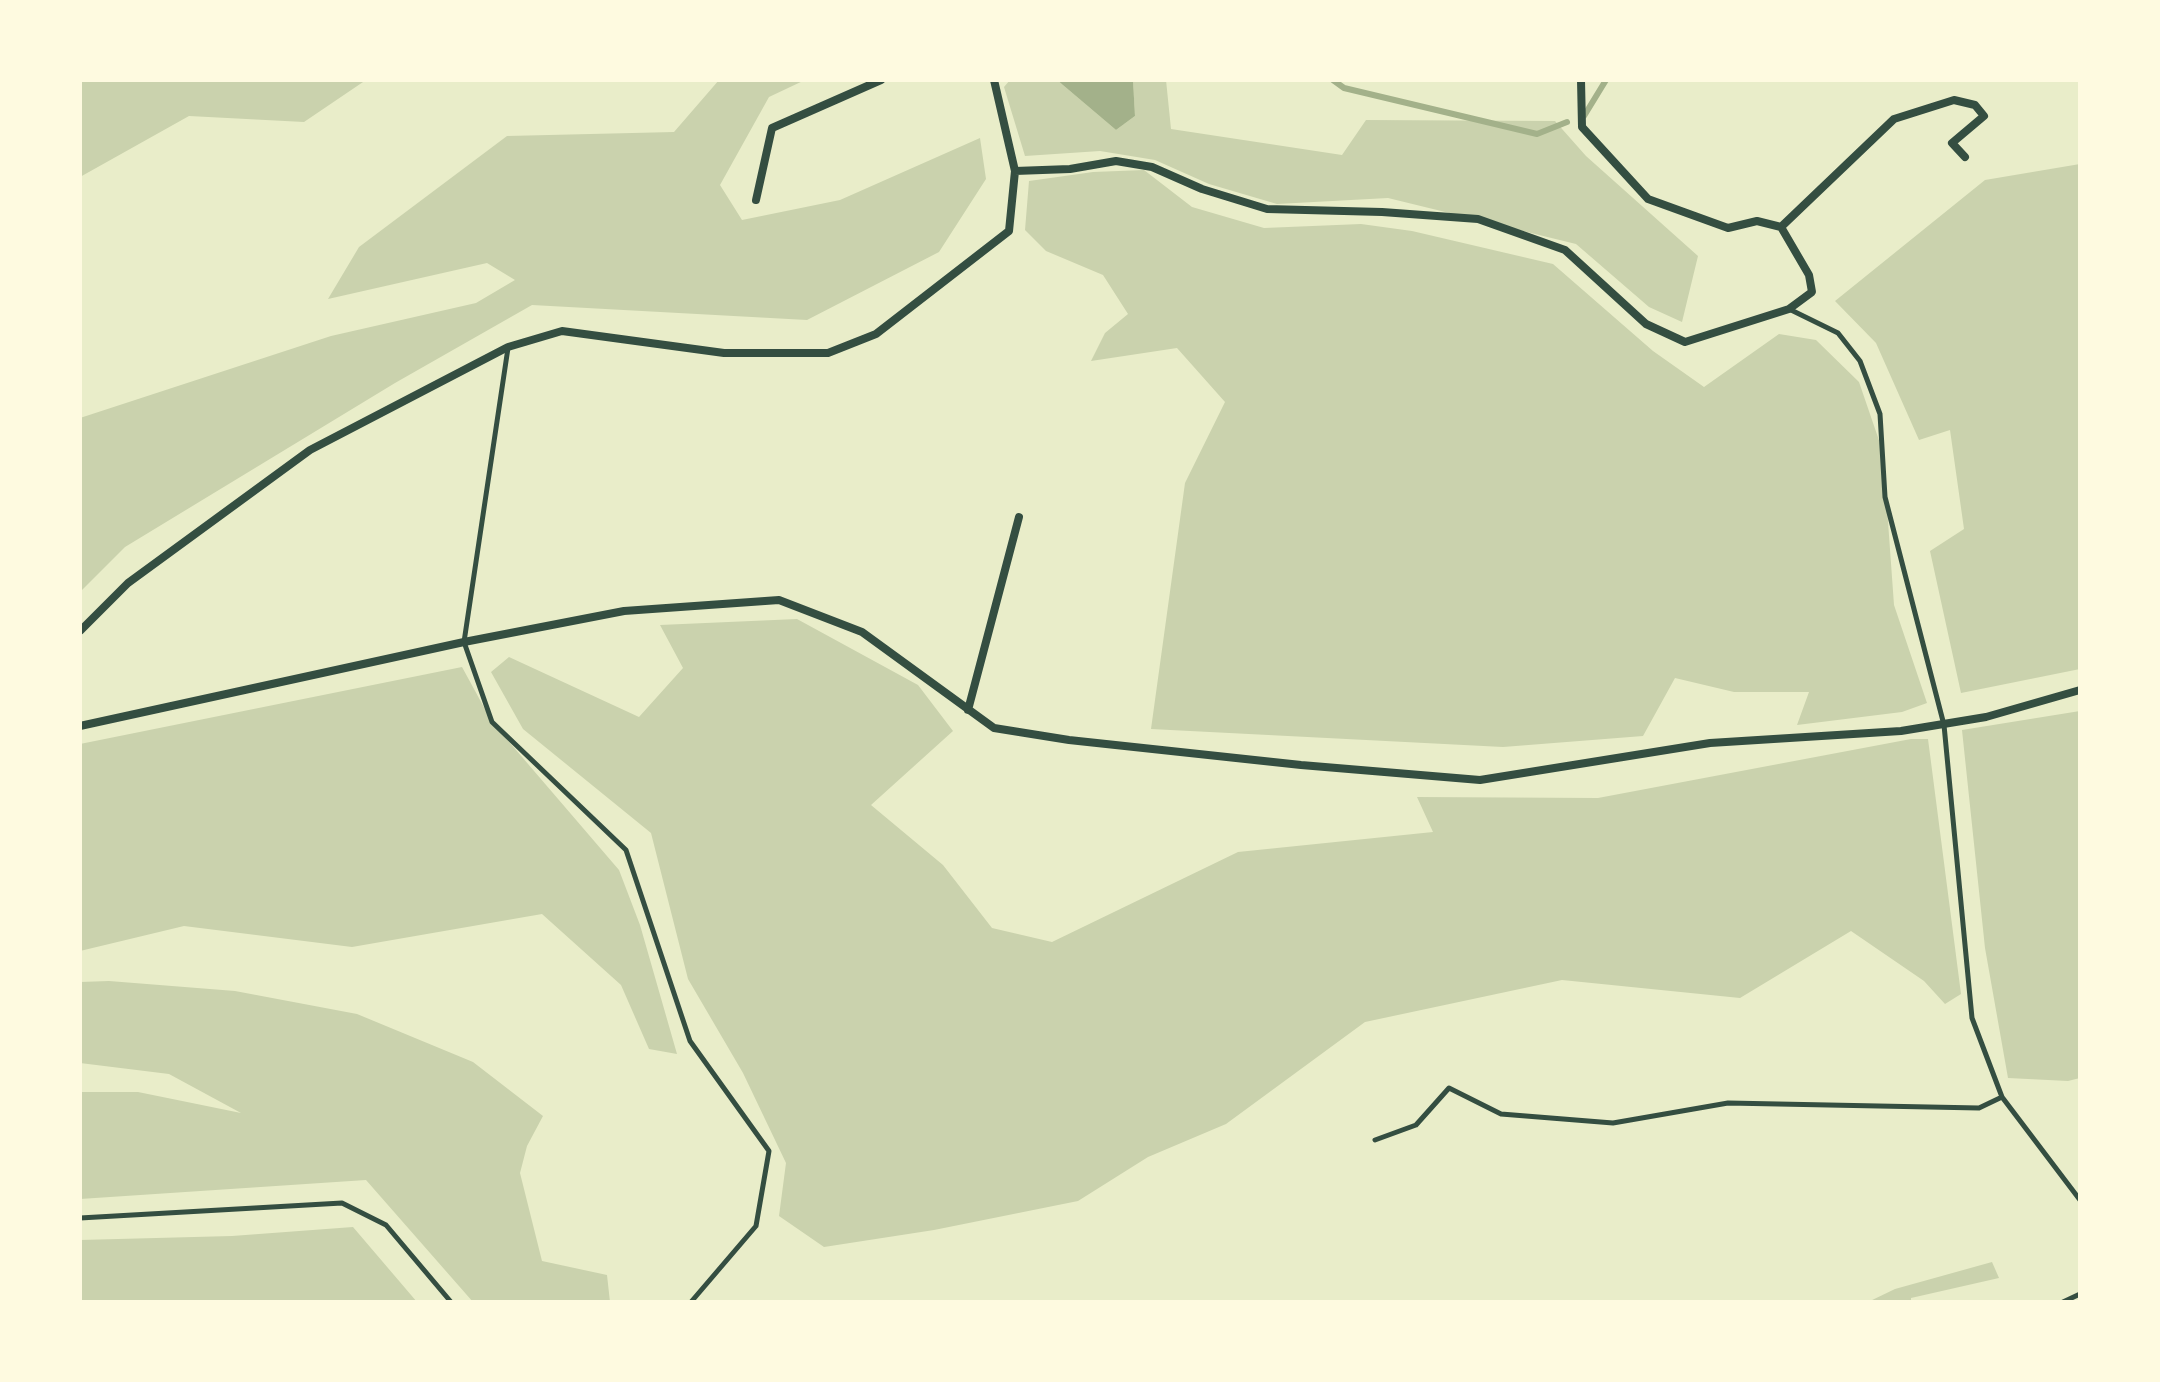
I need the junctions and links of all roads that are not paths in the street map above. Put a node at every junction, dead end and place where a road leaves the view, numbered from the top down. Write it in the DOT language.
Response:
graph roads {
  1 [pos="881,80"];
  2 [pos="994,80"];
  3 [pos="1581,80"];
  4 [pos="1965,157"];
  5 [pos="1015,171"];
  6 [pos="756,200"];
  7 [pos="1781,227"];
  8 [pos="1789,309"];
  9 [pos="508,347"];
  10 [pos="1019,517"];
  11 [pos="80,631"];
  12 [pos="464,642"];
  13 [pos="2080,690"];
  14 [pos="968,710"];
  15 [pos="1944,725"];
  16 [pos="80,726"];
  17 [pos="2002,1097"];
  18 [pos="1375,1140"];
  19 [pos="2080,1200"];
  20 [pos="80,1218"];
  21 [pos="2080,1294"];
  22 [pos="451,1302"];
  23 [pos="691,1302"];
  24 [pos="2063,1302"];
  1 -- 6 [label="street"];
  2 -- 5 [label="street"];
  3 -- 7 [label="street"];
  4 -- 7 [label="street"];
  5 -- 8 [label="street"];
  5 -- 9 [label="street"];
  7 -- 8 [label="street"];
  8 -- 15 [label="lane"];
  9 -- 11 [label="street"];
  9 -- 12 [label="lane"];
  10 -- 14 [label="street"];
  12 -- 14 [label="street"];
  12 -- 16 [label="street"];
  12 -- 23 [label="lane"];
  13 -- 15 [label="street"];
  14 -- 15 [label="street"];
  15 -- 17 [label="lane"];
  17 -- 18 [label="lane"];
  17 -- 19 [label="lane"];
  20 -- 22 [label="lane"];
  21 -- 24 [label="lane"];
}
